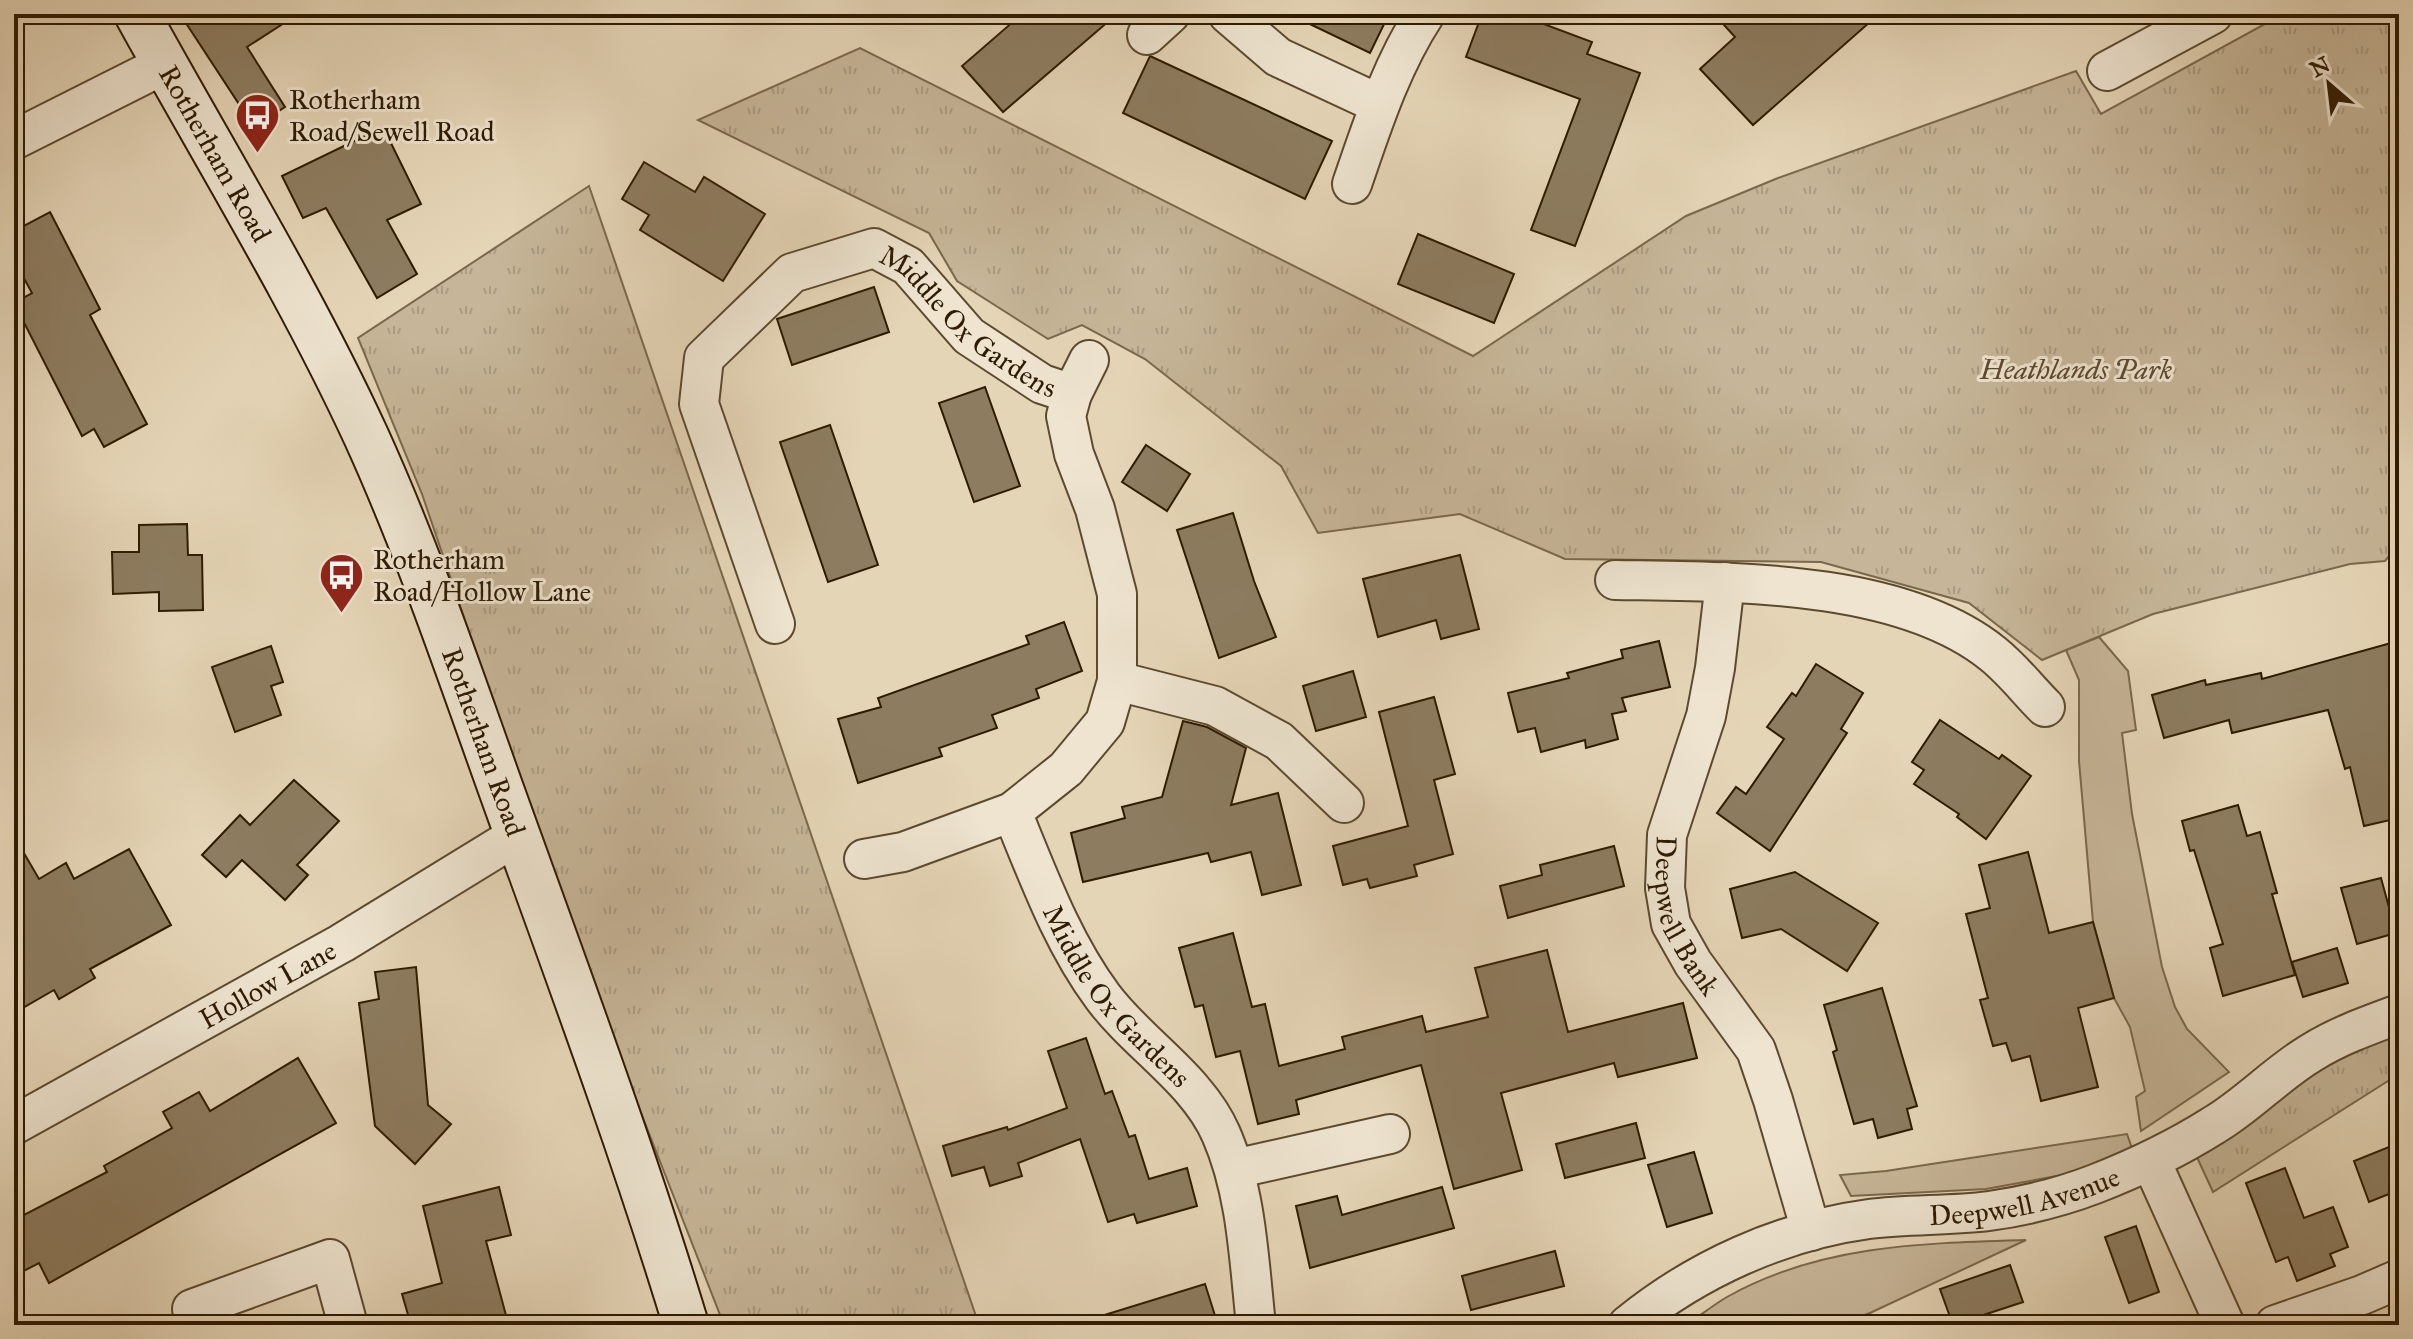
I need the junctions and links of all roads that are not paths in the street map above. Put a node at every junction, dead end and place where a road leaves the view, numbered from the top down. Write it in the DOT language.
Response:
graph roads {
  1 [pos="137,14"];
  2 [pos="1228,14"];
  3 [pos="1425,14"];
  4 [pos="2213,14"];
  5 [pos="165,64"];
  6 [pos="2107,71"];
  7 [pos="1379,104"];
  8 [pos="14,140"];
  9 [pos="1352,184"];
  10 [pos="1089,360"];
  11 [pos="1072,394"];
  12 [pos="1615,580"];
  13 [pos="1725,582"];
  14 [pos="775,624"];
  15 [pos="1117,681"];
  16 [pos="2045,707"];
  17 [pos="1344,803"];
  18 [pos="1012,812"];
  19 [pos="518,835"];
  20 [pos="864,859"];
  21 [pos="2399,1014"];
  22 [pos="14,1125"];
  23 [pos="1390,1134"];
  24 [pos="2151,1161"];
  25 [pos="1234,1169"];
  26 [pos="1811,1231"];
  27 [pos="2399,1279"];
  28 [pos="192,1309"];
  29 [pos="348,1325"];
  30 [pos="686,1325"];
  31 [pos="1256,1325"];
  32 [pos="1628,1325"];
  33 [pos="2225,1325"];
  34 [pos="2275,1325"];
  1 -- 5 [label="main road, Rotherham Road"];
  2 -- 7 [label="street"];
  3 -- 7 [label="street"];
  4 -- 6 [label="street"];
  5 -- 8 [label="street"];
  5 -- 19 [label="main road, Rotherham Road"];
  7 -- 9 [label="street"];
  10 -- 11 [label="street, Middle Ox Gardens"];
  11 -- 14 [label="street, Middle Ox Gardens"];
  11 -- 15 [label="street, Middle Ox Gardens"];
  12 -- 13 [label="street"];
  13 -- 16 [label="street"];
  13 -- 26 [label="street, Deepwell Bank"];
  15 -- 17 [label="street"];
  15 -- 18 [label="street, Middle Ox Gardens"];
  18 -- 20 [label="street, Middle Ox Gardens"];
  18 -- 25 [label="street, Middle Ox Gardens"];
  19 -- 22 [label="street, Hollow Lane"];
  19 -- 30 [label="main road, Rotherham Road"];
  21 -- 24 [label="street, Deepwell Avenue"];
  23 -- 25 [label="street"];
  24 -- 26 [label="street, Deepwell Avenue"];
  24 -- 33 [label="street"];
  25 -- 31 [label="street, Middle Ox Gardens"];
  26 -- 32 [label="street, Deepwell Avenue"];
  27 -- 34 [label="street"];
  28 -- 29 [label="street"];
}
